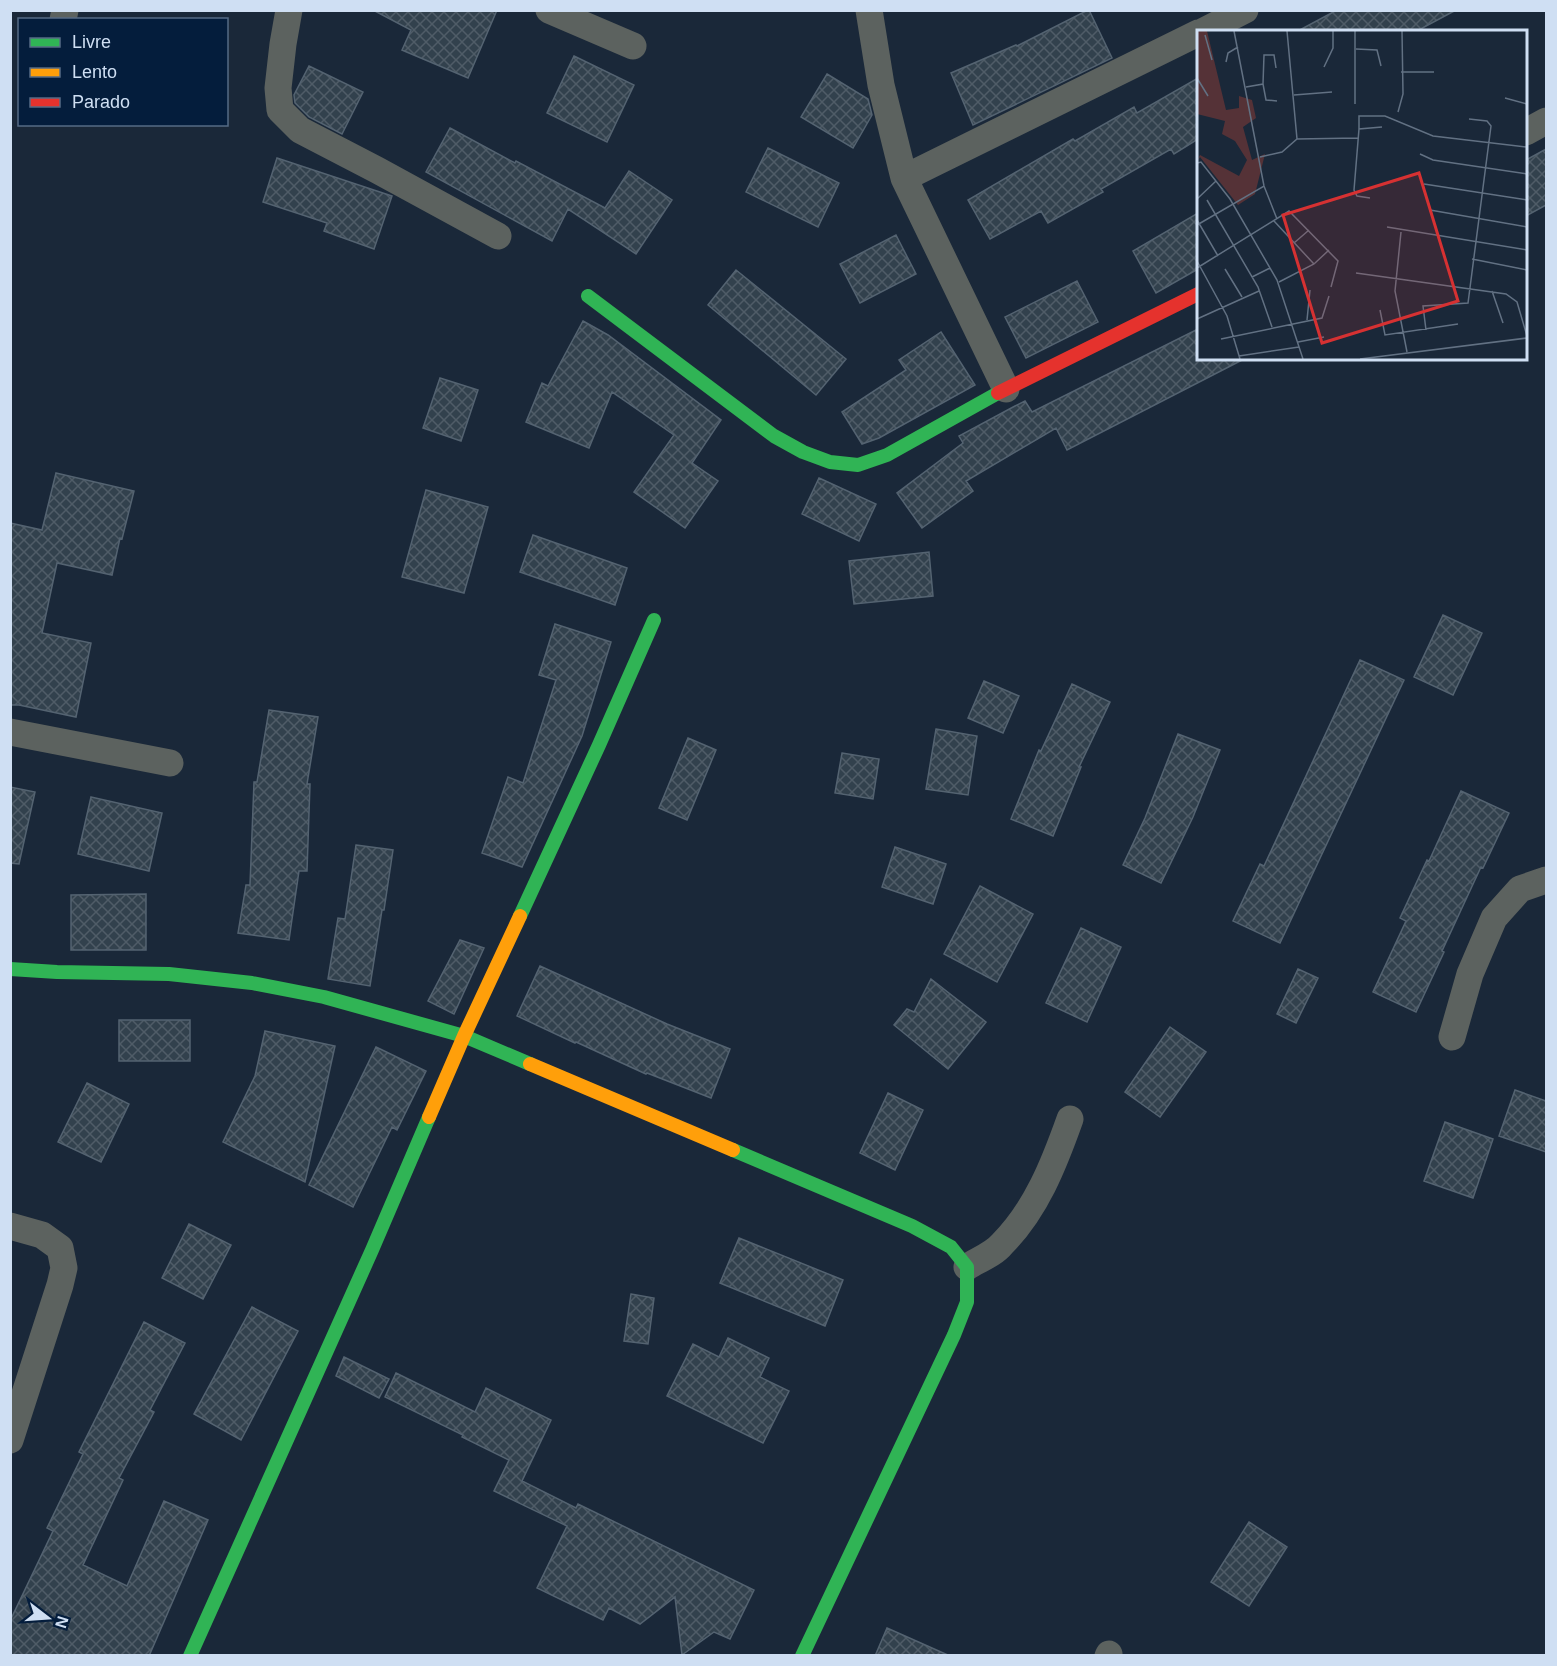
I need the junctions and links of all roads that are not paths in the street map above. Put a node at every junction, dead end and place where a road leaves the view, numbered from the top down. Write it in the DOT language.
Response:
graph roads {
  1 [pos="289,10"];
  2 [pos="549,10"];
  3 [pos="868,10"];
  4 [pos="1245,10"];
  5 [pos="1204,30"];
  6 [pos="1197,33"];
  7 [pos="633,46"];
  8 [pos="1546,121"];
  9 [pos="1527,131"];
  10 [pos="904,177"];
  11 [pos="498,236"];
  12 [pos="1197,294"];
  13 [pos="588,296"];
  14 [pos="1006,389"];
  15 [pos="654,620"];
  16 [pos="10,732"];
  17 [pos="170,763"];
  18 [pos="1546,880"];
  19 [pos="10,969"];
  20 [pos="464,1036"];
  21 [pos="1452,1037"];
  22 [pos="1070,1119"];
  23 [pos="10,1226"];
  24 [pos="967,1267"];
  25 [pos="10,1440"];
  26 [pos="190,1656"];
  27 [pos="802,1656"];
  1 -- 11 [label="street"];
  2 -- 7 [label="street"];
  3 -- 10 [label="street"];
  4 -- 5 [label="street"];
  6 -- 10 [label="street"];
  8 -- 9 [label="street"];
  10 -- 14 [label="street"];
  12 -- 14 [label="street"];
  13 -- 14 [label="street"];
  15 -- 20 [label="street"];
  16 -- 17 [label="street"];
  18 -- 21 [label="street"];
  19 -- 20 [label="street"];
  20 -- 24 [label="street"];
  20 -- 26 [label="street"];
  22 -- 24 [label="street"];
  23 -- 25 [label="street"];
  24 -- 27 [label="street"];
}
